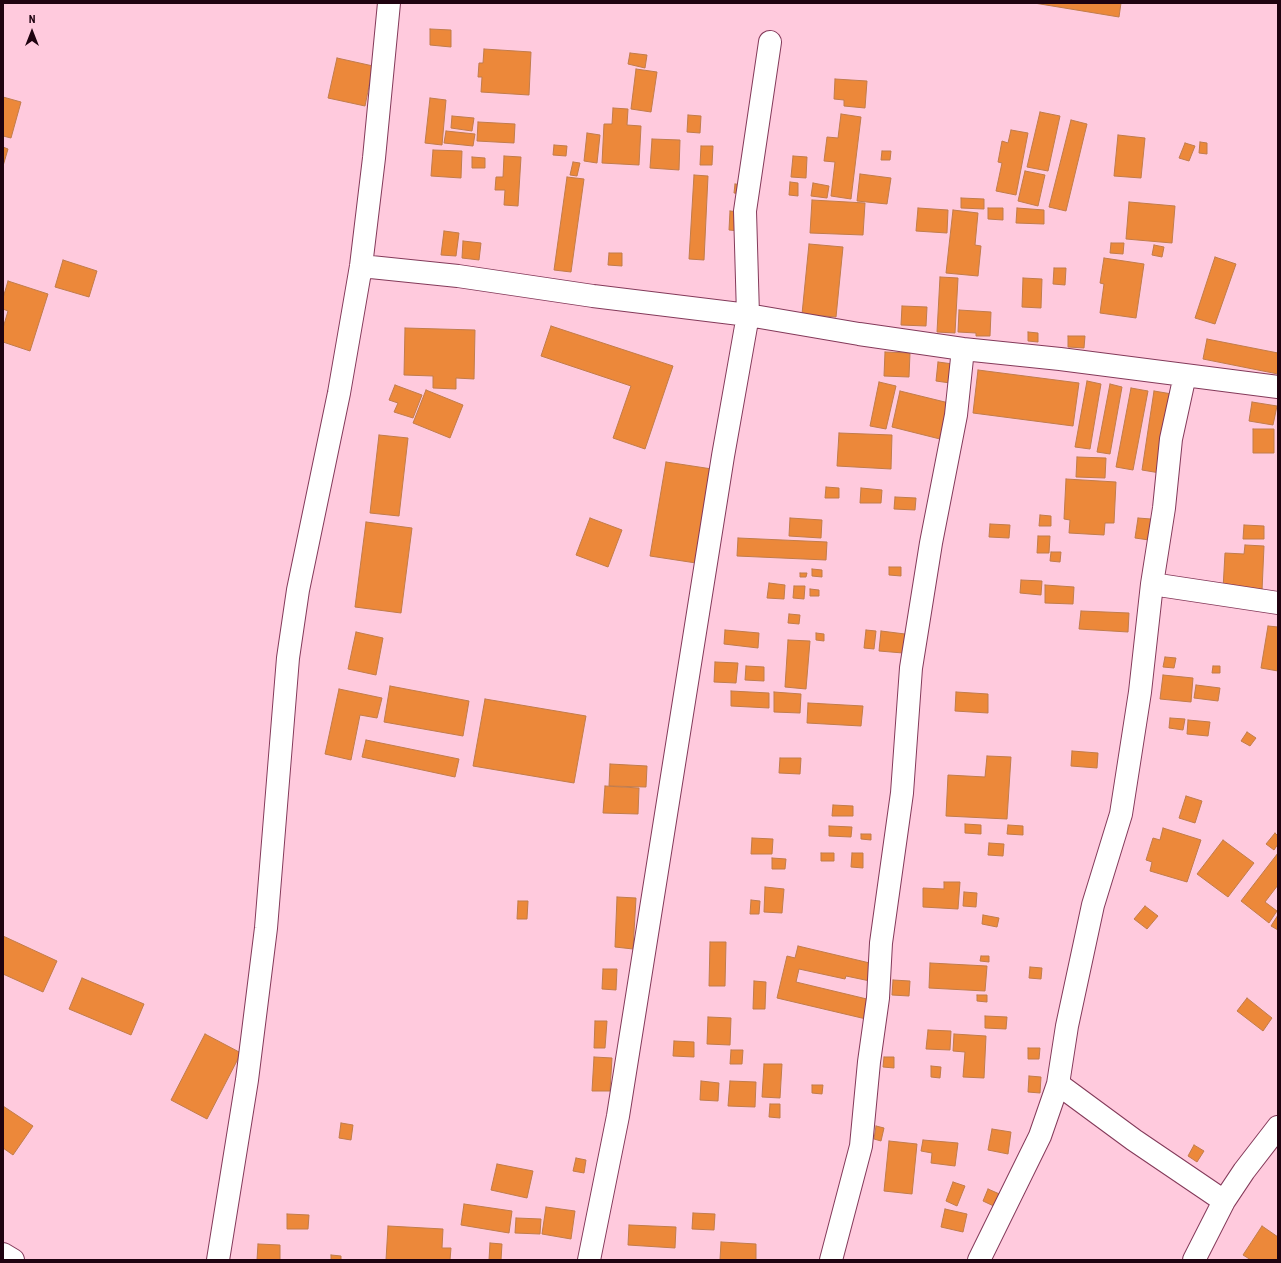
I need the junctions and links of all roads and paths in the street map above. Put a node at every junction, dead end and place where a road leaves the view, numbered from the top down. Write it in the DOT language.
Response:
graph roads {
  1 [pos="389,3"];
  2 [pos="770,42"];
  3 [pos="361,266"];
  4 [pos="748,315"];
  5 [pos="963,349"];
  6 [pos="1185,375"];
  7 [pos="1278,387"];
  8 [pos="1152,584"];
  9 [pos="1278,603"];
  10 [pos="1058,1084"];
  11 [pos="1278,1127"];
  12 [pos="1224,1201"];
  13 [pos="3,1254"];
  14 [pos="13,1260"];
  15 [pos="218,1260"];
  16 [pos="589,1260"];
  17 [pos="831,1260"];
  18 [pos="979,1260"];
  19 [pos="1194,1260"];
  1 -- 3 [label="street"];
  2 -- 4 [label="street"];
  3 -- 4 [label="street"];
  3 -- 15 [label="street"];
  4 -- 5 [label="street"];
  4 -- 16 [label="street"];
  5 -- 6 [label="street"];
  5 -- 17 [label="street"];
  6 -- 7 [label="street"];
  6 -- 8 [label="street"];
  8 -- 9 [label="street"];
  8 -- 10 [label="street"];
  10 -- 12 [label="street"];
  10 -- 18 [label="street"];
  11 -- 12 [label="street"];
  12 -- 19 [label="street"];
  13 -- 14 [label="street"];
}
